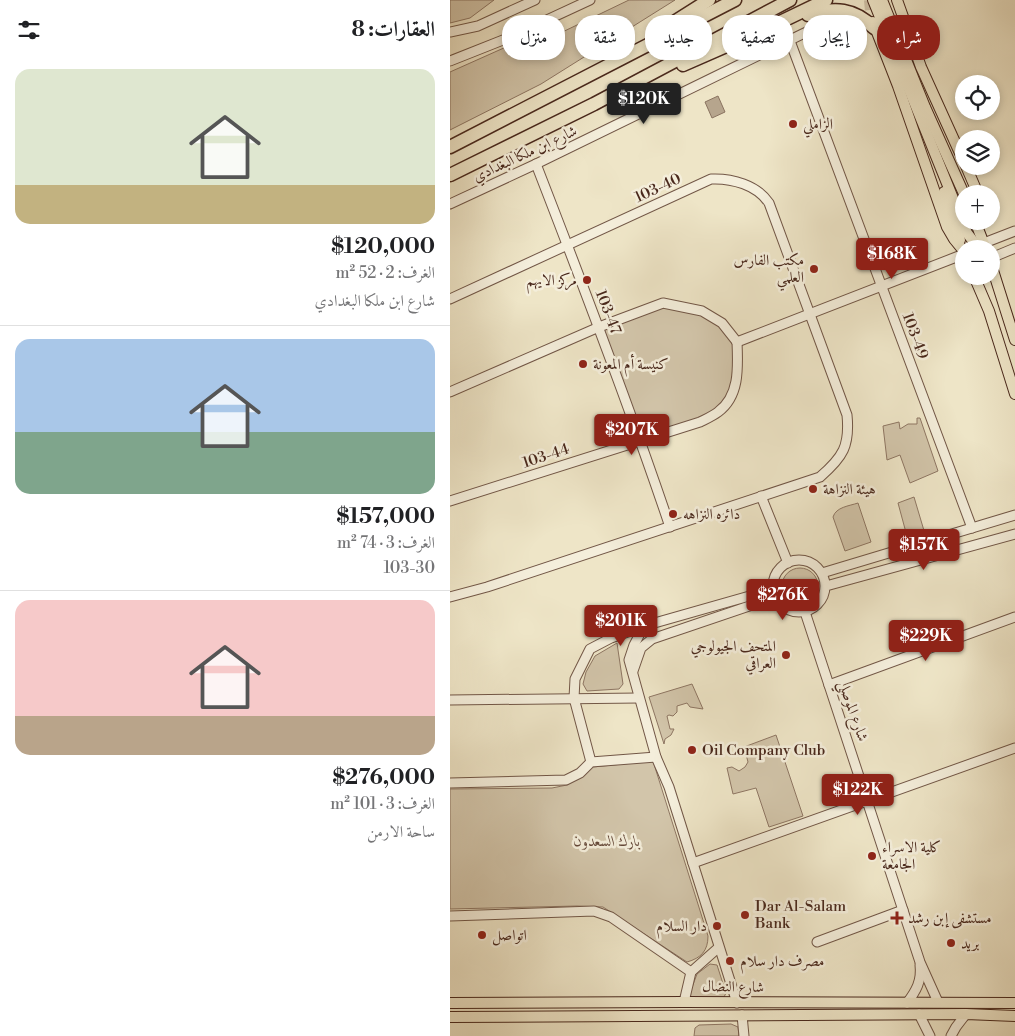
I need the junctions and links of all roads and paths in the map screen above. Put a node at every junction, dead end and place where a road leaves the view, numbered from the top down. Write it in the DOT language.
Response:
graph roads {
  1 [pos="535,0"];
  2 [pos="590,0"];
  3 [pos="709,0"];
  4 [pos="735,0"];
  5 [pos="790,0"];
  6 [pos="826,0"];
  7 [pos="872,0"];
  8 [pos="882,0"];
  9 [pos="897,0"];
  10 [pos="870,11"];
  11 [pos="793,16"];
  12 [pos="793,20"];
  13 [pos="874,28"];
  14 [pos="450,32"];
  15 [pos="722,48"];
  16 [pos="793,49"];
  17 [pos="751,60"];
  18 [pos="450,61"];
  19 [pos="580,80"];
  20 [pos="594,104"];
  21 [pos="921,109"];
  22 [pos="955,142"];
  23 [pos="450,148"];
  24 [pos="536,164"];
  25 [pos="450,175"];
  26 [pos="959,185"];
  27 [pos="450,204"];
  28 [pos="1015,231"];
  29 [pos="955,240"];
  30 [pos="959,240"];
  31 [pos="975,240"];
  32 [pos="997,240"];
  33 [pos="568,246"];
  34 [pos="1015,248"];
  35 [pos="1000,254"];
  36 [pos="955,255"];
  37 [pos="978,285"];
  38 [pos="984,285"];
  39 [pos="998,285"];
  40 [pos="882,286"];
  41 [pos="450,299"];
  42 [pos="989,312"];
  43 [pos="810,313"];
  44 [pos="599,327"];
  45 [pos="1015,340"];
  46 [pos="737,342"];
  47 [pos="450,392"];
  48 [pos="1015,394"];
  49 [pos="641,440"];
  50 [pos="760,496"];
  51 [pos="450,501"];
  52 [pos="1015,515"];
  53 [pos="670,527"];
  54 [pos="972,528"];
  55 [pos="1015,534"];
  56 [pos="788,563"];
  57 [pos="822,573"];
  58 [pos="826,586"];
  59 [pos="775,593"];
  60 [pos="450,597"];
  61 [pos="805,612"];
  62 [pos="1015,617"];
  63 [pos="644,626"];
  64 [pos="632,672"];
  65 [pos="829,685"];
  66 [pos="574,698"];
  67 [pos="638,698"];
  68 [pos="450,700"];
  69 [pos="1015,748"];
  70 [pos="656,757"];
  71 [pos="592,762"];
  72 [pos="450,784"];
  73 [pos="867,800"];
  74 [pos="693,863"];
  75 [pos="903,910"];
  76 [pos="450,916"];
  77 [pos="817,942"];
  78 [pos="718,948"];
  79 [pos="920,962"];
  80 [pos="690,972"];
  81 [pos="684,1002"];
  82 [pos="938,1002"];
  83 [pos="450,1003"];
  84 [pos="737,1003"];
  85 [pos="907,1003"];
  86 [pos="1015,1003"];
  87 [pos="919,1014"];
  88 [pos="966,1014"];
  89 [pos="742,1015"];
  90 [pos="1000,1015"];
  91 [pos="1015,1016"];
  92 [pos="450,1017"];
  93 [pos="1015,1022"];
  94 [pos="744,1036"];
  95 [pos="930,1036"];
  96 [pos="951,1036"];
  1 -- 14 [label="street"];
  2 -- 18 [label="street"];
  3 -- 19 [label="highway"];
  4 -- 19 [label="highway"];
  5 -- 20 [label="highway"];
  6 -- 11 [label="highway"];
  7 -- 21 [label="main road"];
  8 -- 21 [label="main road"];
  9 -- 22 [label="main road"];
  10 -- 13 [label="main road"];
  12 -- 13 [label="highway"];
  13 -- 29 [label="main road"];
  15 -- 20 [label="highway"];
  16 -- 40 [label="street, 103-49"];
  17 -- 24 [label="street, شارع ابن ملكا البغدادي"];
  19 -- 23 [label="highway"];
  20 -- 25 [label="highway"];
  21 -- 26 [label="main road"];
  21 -- 30 [label="main road"];
  21 -- 31 [label="main road"];
  24 -- 27 [label="street, شارع ابن ملكا البغدادي"];
  24 -- 33 [label="street, 103-47"];
  28 -- 32 [label="street"];
  33 -- 41 [label="street, 103-40"];
  33 -- 43 [label="street, 103-40"];
  33 -- 44 [label="street, 103-47"];
  34 -- 35 [label="street"];
  36 -- 40 [label="street"];
  37 -- 42 [label="main road"];
  38 -- 42 [label="main road"];
  39 -- 45 [label="main road"];
  40 -- 43 [label="street"];
  40 -- 54 [label="street, 103-49"];
  42 -- 48 [label="main road"];
  43 -- 46 [label="street"];
  43 -- 50 [label="street, 103-40"];
  44 -- 46 [label="street"];
  44 -- 47 [label="street"];
  44 -- 49 [label="street, 103-47"];
  46 -- 49 [label="street, 103-44"];
  49 -- 51 [label="street, 103-44"];
  49 -- 53 [label="street, 103-47"];
  50 -- 53 [label="street, 103-40"];
  50 -- 56 [label="street"];
  52 -- 54 [label="street"];
  53 -- 60 [label="street, 103-40"];
  54 -- 57 [label="street"];
  55 -- 58 [label="street"];
  56 -- 57 [label="street"];
  56 -- 59 [label="street"];
  57 -- 58 [label="street"];
  58 -- 61 [label="street"];
  59 -- 61 [label="street"];
  59 -- 63 [label="street"];
  59 -- 64 [label="street"];
  61 -- 65 [label="street, شارع الموصلي"];
  62 -- 65 [label="street"];
  63 -- 64 [label="street"];
  63 -- 66 [label="street"];
  64 -- 67 [label="street"];
  65 -- 73 [label="street, شارع الموصلي"];
  66 -- 67 [label="street"];
  66 -- 68 [label="street"];
  66 -- 71 [label="street"];
  67 -- 70 [label="street"];
  69 -- 73 [label="street"];
  70 -- 71 [label="street"];
  70 -- 74 [label="street"];
  71 -- 72 [label="street"];
  73 -- 74 [label="street"];
  73 -- 75 [label="street, شارع الموصلي"];
  74 -- 78 [label="street"];
  75 -- 77 [label="street"];
  75 -- 79 [label="street, شارع الموصلي"];
  76 -- 80 [label="street"];
  78 -- 80 [label="street"];
  78 -- 84 [label="street"];
  79 -- 82 [label="street, شارع الموصلي"];
  79 -- 85 [label="street, شارع الموصلي"];
  80 -- 81 [label="street"];
  81 -- 83 [label="main road, شارع النضال"];
  81 -- 84 [label="main road, شارع النضال"];
  82 -- 85 [label="main road, شارع النضال"];
  82 -- 86 [label="main road, شارع النضال"];
  84 -- 85 [label="main road, شارع النضال"];
  87 -- 88 [label="main road, شارع النضال"];
  87 -- 89 [label="main road, شارع النضال"];
  87 -- 95 [label="street"];
  88 -- 90 [label="main road, شارع النضال"];
  88 -- 96 [label="street"];
  89 -- 92 [label="main road, شارع النضال"];
  89 -- 94 [label="street"];
  90 -- 91 [label="main road, شارع النضال"];
  90 -- 93 [label="main road"];
}
